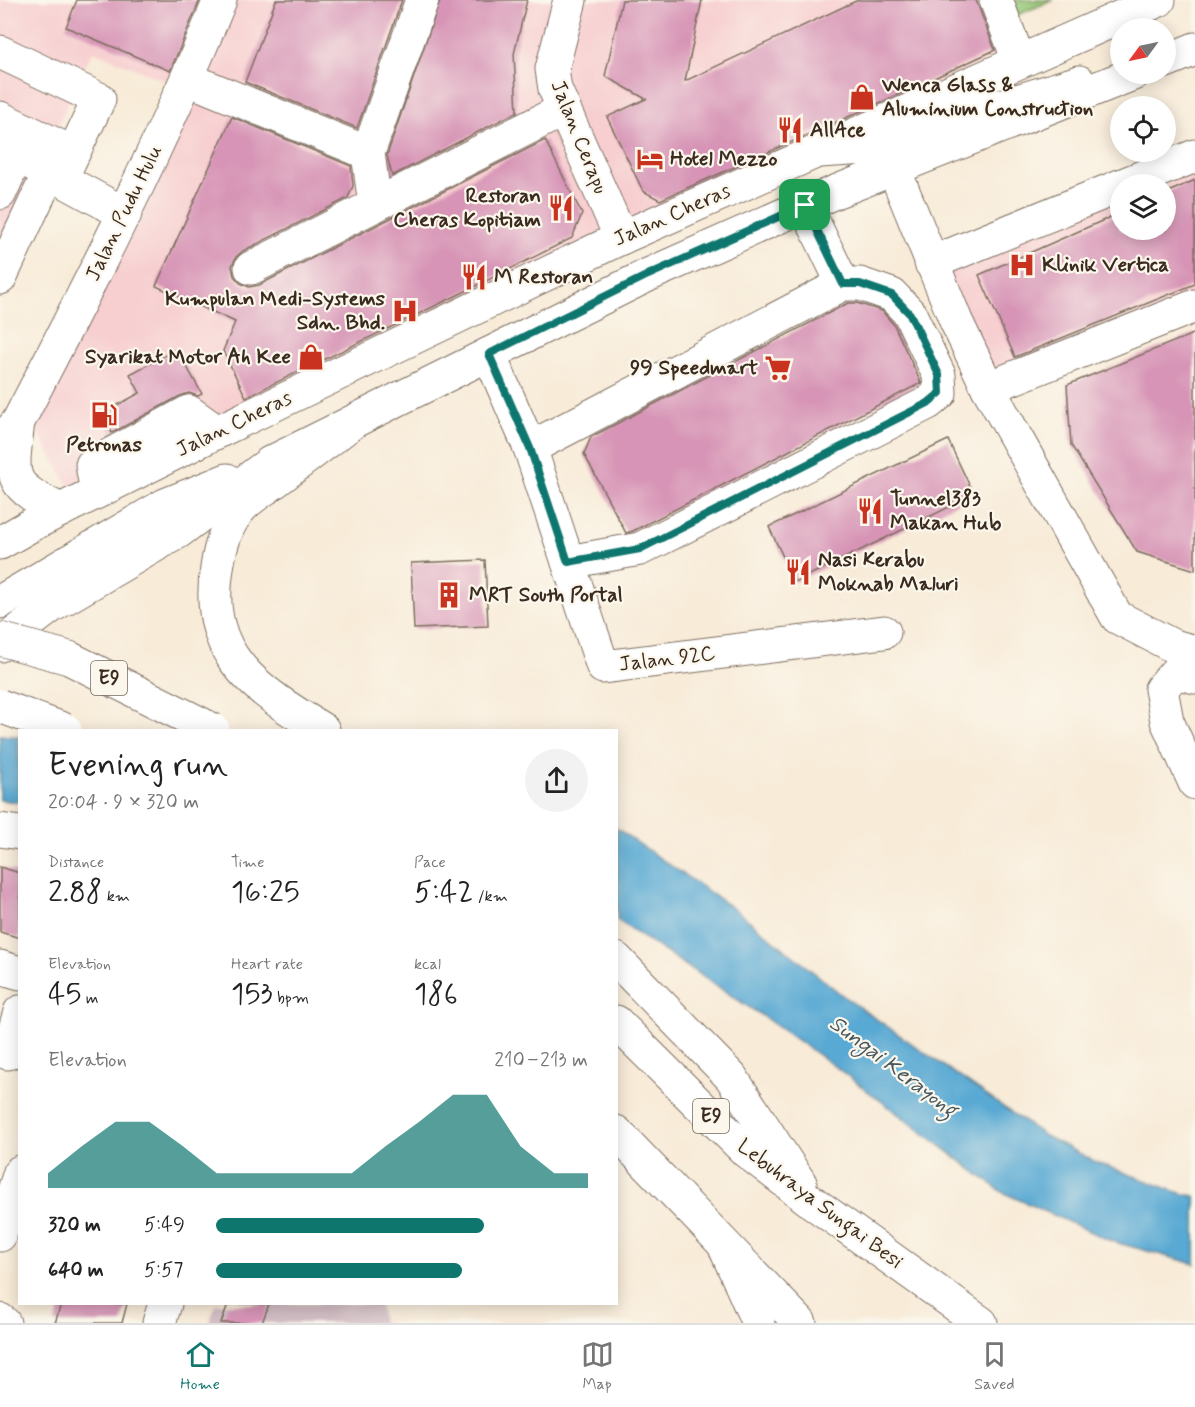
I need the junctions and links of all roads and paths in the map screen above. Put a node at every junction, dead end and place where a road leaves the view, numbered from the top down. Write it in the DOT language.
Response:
graph roads {
  1 [pos="220,0"];
  2 [pos="422,0"];
  3 [pos="570,0"];
  4 [pos="996,0"];
  5 [pos="1159,0"];
  6 [pos="1195,47"];
  7 [pos="0,52"];
  8 [pos="1176,52"];
  9 [pos="1176,56"];
  10 [pos="1019,61"];
  11 [pos="1110,72"];
  12 [pos="189,79"];
  13 [pos="1110,83"];
  14 [pos="563,110"];
  15 [pos="978,113"];
  16 [pos="0,118"];
  17 [pos="9,151"];
  18 [pos="815,152"];
  19 [pos="368,153"];
  20 [pos="1195,156"];
  21 [pos="894,168"];
  22 [pos="61,169"];
  23 [pos="1150,174"];
  24 [pos="1110,190"];
  25 [pos="835,192"];
  26 [pos="0,193"];
  27 [pos="375,205"];
  28 [pos="805,205"];
  29 [pos="125,214"];
  30 [pos="621,238"];
  31 [pos="931,263"];
  32 [pos="251,268"];
  33 [pos="0,278"];
  34 [pos="843,284"];
  35 [pos="1195,306"];
  36 [pos="489,354"];
  37 [pos="988,388"];
  38 [pos="353,422"];
  39 [pos="6,424"];
  40 [pos="530,448"];
  41 [pos="270,463"];
  42 [pos="61,510"];
  43 [pos="0,543"];
  44 [pos="568,562"];
  45 [pos="0,602"];
  46 [pos="884,632"];
  47 [pos="0,642"];
  48 [pos="1195,652"];
  49 [pos="1195,677"];
  50 [pos="0,706"];
  51 [pos="62,729"];
  52 [pos="211,729"];
  53 [pos="321,729"];
  54 [pos="1195,783"];
  55 [pos="0,830"];
  56 [pos="18,833"];
  57 [pos="618,960"];
  58 [pos="0,967"];
  59 [pos="18,972"];
  60 [pos="18,1019"];
  61 [pos="618,1024"];
  62 [pos="0,1050"];
  63 [pos="618,1134"];
  64 [pos="618,1149"];
  65 [pos="18,1178"];
  66 [pos="676,1195"];
  67 [pos="812,1202"];
  68 [pos="0,1235"];
  69 [pos="723,1244"];
  70 [pos="165,1305"];
  71 [pos="0,1320"];
  72 [pos="4,1323"];
  73 [pos="159,1323"];
  74 [pos="758,1323"];
  75 [pos="800,1323"];
  76 [pos="981,1323"];
  1 -- 12 [label="main road, Jalan Pudu Hulu"];
  2 -- 19 [label="main road"];
  3 -- 14 [label="main road, Jalan Cerapu"];
  4 -- 10 [label="main road"];
  5 -- 10 [label="main road, Jalan Cheras"];
  6 -- 8 [label="main road"];
  6 -- 9 [label="main road"];
  7 -- 22 [label="main road"];
  10 -- 18 [label="main road, Jalan Cheras"];
  11 -- 15 [label="main road"];
  12 -- 19 [label="main road"];
  12 -- 29 [label="main road, Jalan Pudu Hulu"];
  13 -- 21 [label="main road"];
  14 -- 27 [label="main road"];
  14 -- 30 [label="main road, Jalan Cerapu"];
  15 -- 18 [label="main road"];
  15 -- 25 [label="main road"];
  16 -- 22 [label="main road"];
  17 -- 22 [label="main road"];
  17 -- 26 [label="main road"];
  18 -- 30 [label="main road, Jalan Cheras"];
  19 -- 27 [label="main road"];
  20 -- 23 [label="main road"];
  21 -- 25 [label="main road"];
  21 -- 31 [label="main road"];
  22 -- 29 [label="main road"];
  22 -- 33 [label="main road"];
  24 -- 31 [label="main road"];
  25 -- 28 [label="main road"];
  27 -- 32 [label="main road"];
  28 -- 34 [label="main road"];
  28 -- 36 [label="main road"];
  29 -- 39 [label="main road, Jalan Pudu Hulu"];
  30 -- 42 [label="main road, Jalan Cheras"];
  31 -- 37 [label="main road"];
  34 -- 40 [label="main road"];
  34 -- 44 [label="main road"];
  35 -- 37 [label="main road"];
  36 -- 38 [label="main road"];
  36 -- 40 [label="main road, Jalan 92C"];
  37 -- 48 [label="main road"];
  38 -- 41 [label="main road"];
  38 -- 53 [label="main road"];
  39 -- 42 [label="main road, Jalan Pudu Hulu"];
  40 -- 44 [label="main road, Jalan 92C"];
  41 -- 45 [label="main road"];
  41 -- 47 [label="main road"];
  42 -- 43 [label="main road, Jalan Cheras"];
  44 -- 46 [label="main road, Jalan 92C"];
  47 -- 52 [label="main road, E9, bridge"];
  49 -- 54 [label="main road"];
  50 -- 51 [label="main road, bridge"];
  55 -- 56 [label="main road"];
  57 -- 67 [label="main road"];
  58 -- 59 [label="main road"];
  60 -- 62 [label="main road"];
  61 -- 67 [label="main road, Lebuhraya Sungai Besi / E9"];
  63 -- 66 [label="main road"];
  64 -- 66 [label="main road"];
  65 -- 68 [label="main road"];
  66 -- 69 [label="main road"];
  67 -- 76 [label="main road, Lebuhraya Sungai Besi / E9"];
  69 -- 74 [label="main road"];
  69 -- 75 [label="main road"];
  70 -- 73 [label="main road"];
  71 -- 72 [label="main road"];
}
